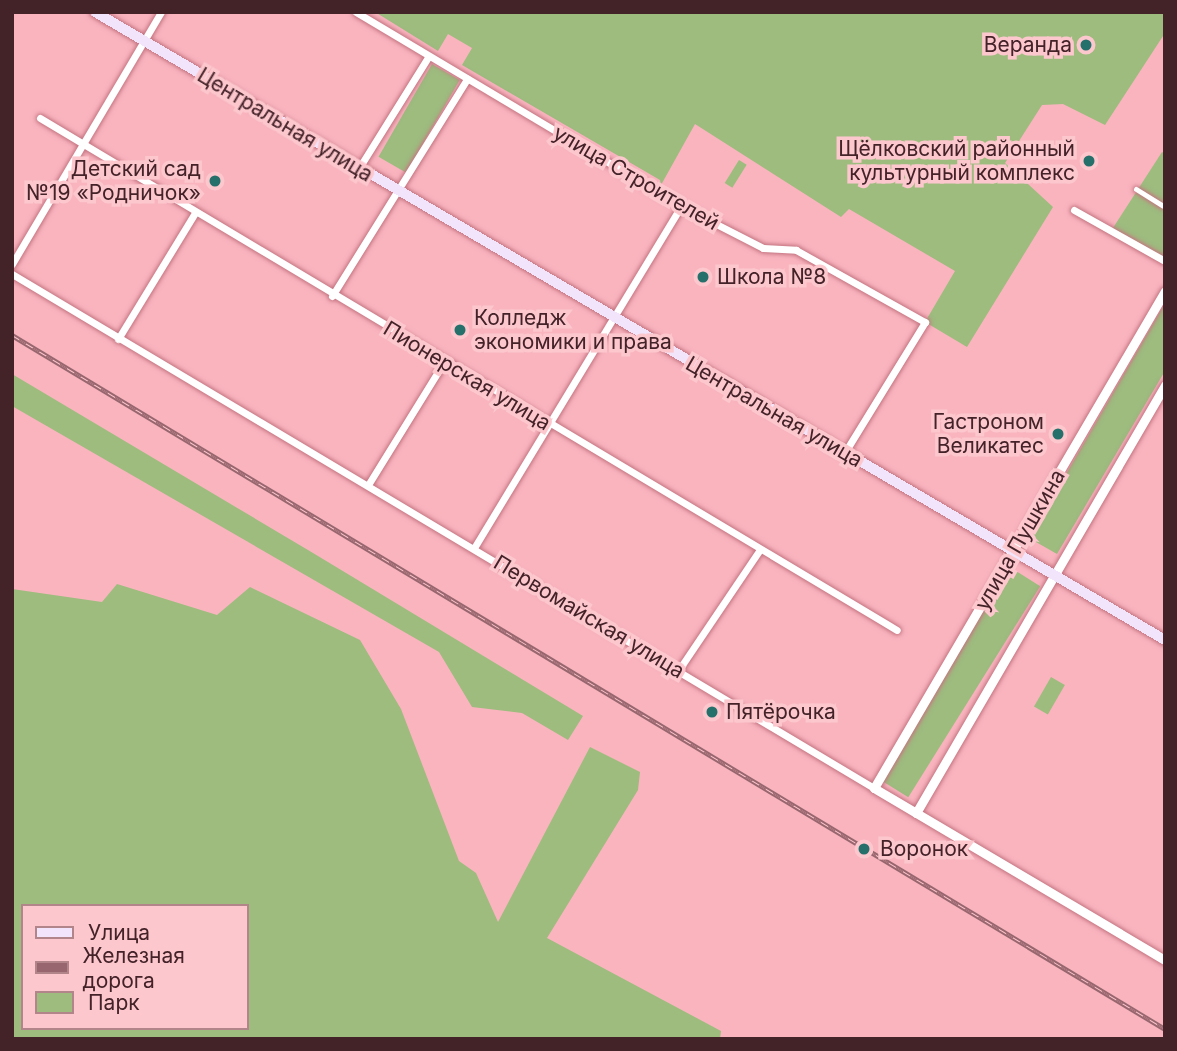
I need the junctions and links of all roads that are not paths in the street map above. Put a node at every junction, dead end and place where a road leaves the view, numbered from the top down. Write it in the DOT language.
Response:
graph roads {
  1 [pos="95,12"];
  2 [pos="161,12"];
  3 [pos="356,12"];
  4 [pos="144,41"];
  5 [pos="428,57"];
  6 [pos="467,79"];
  7 [pos="40,118"];
  8 [pos="83,144"];
  9 [pos="359,168"];
  10 [pos="1136,189"];
  11 [pos="397,191"];
  12 [pos="1162,205"];
  13 [pos="681,206"];
  14 [pos="1074,210"];
  15 [pos="195,213"];
  16 [pos="1165,261"];
  17 [pos="12,264"];
  18 [pos="12,274"];
  19 [pos="1165,291"];
  20 [pos="332,296"];
  21 [pos="615,319"];
  22 [pos="118,339"];
  23 [pos="444,362"];
  24 [pos="1165,385"];
  25 [pos="549,424"];
  26 [pos="845,452"];
  27 [pos="368,485"];
  28 [pos="474,548"];
  29 [pos="759,551"];
  30 [pos="1014,551"];
  31 [pos="1054,574"];
  32 [pos="897,630"];
  33 [pos="1165,640"];
  34 [pos="678,671"];
  35 [pos="874,788"];
  36 [pos="916,813"];
  37 [pos="1165,960"];
  1 -- 4 [label="main road, Центральная улица"];
  2 -- 4 [label="street"];
  3 -- 5 [label="street, улица Строителей"];
  4 -- 8 [label="street"];
  4 -- 9 [label="main road, Центральная улица"];
  5 -- 6 [label="street, улица Строителей"];
  5 -- 9 [label="street"];
  6 -- 11 [label="street"];
  6 -- 13 [label="street, улица Строителей"];
  7 -- 8 [label="street, Пионерская улица"];
  8 -- 15 [label="street, Пионерская улица"];
  8 -- 17 [label="street"];
  9 -- 11 [label="main road, Центральная улица"];
  10 -- 12 [label="street"];
  11 -- 20 [label="street"];
  11 -- 21 [label="main road, Центральная улица"];
  13 -- 21 [label="street"];
  13 -- 26 [label="street, улица Строителей"];
  14 -- 16 [label="street"];
  15 -- 20 [label="street, Пионерская улица"];
  15 -- 22 [label="street"];
  18 -- 22 [label="street, Первомайская улица"];
  19 -- 30 [label="street, улица Пушкина"];
  20 -- 23 [label="street, Пионерская улица"];
  21 -- 25 [label="street"];
  21 -- 26 [label="main road, Центральная улица"];
  22 -- 27 [label="street, Первомайская улица"];
  23 -- 25 [label="street, Пионерская улица"];
  23 -- 27 [label="street"];
  24 -- 31 [label="street"];
  25 -- 28 [label="street"];
  25 -- 29 [label="street, Пионерская улица"];
  26 -- 30 [label="main road, Центральная улица"];
  27 -- 28 [label="street, Первомайская улица"];
  28 -- 34 [label="street, Первомайская улица"];
  29 -- 32 [label="street, Пионерская улица"];
  29 -- 34 [label="street"];
  30 -- 31 [label="main road, Центральная улица"];
  30 -- 35 [label="street, улица Пушкина"];
  31 -- 33 [label="main road, Центральная улица"];
  31 -- 36 [label="street"];
  34 -- 35 [label="street, Первомайская улица"];
  35 -- 36 [label="street, Первомайская улица"];
  36 -- 37 [label="street, Первомайская улица"];
}
